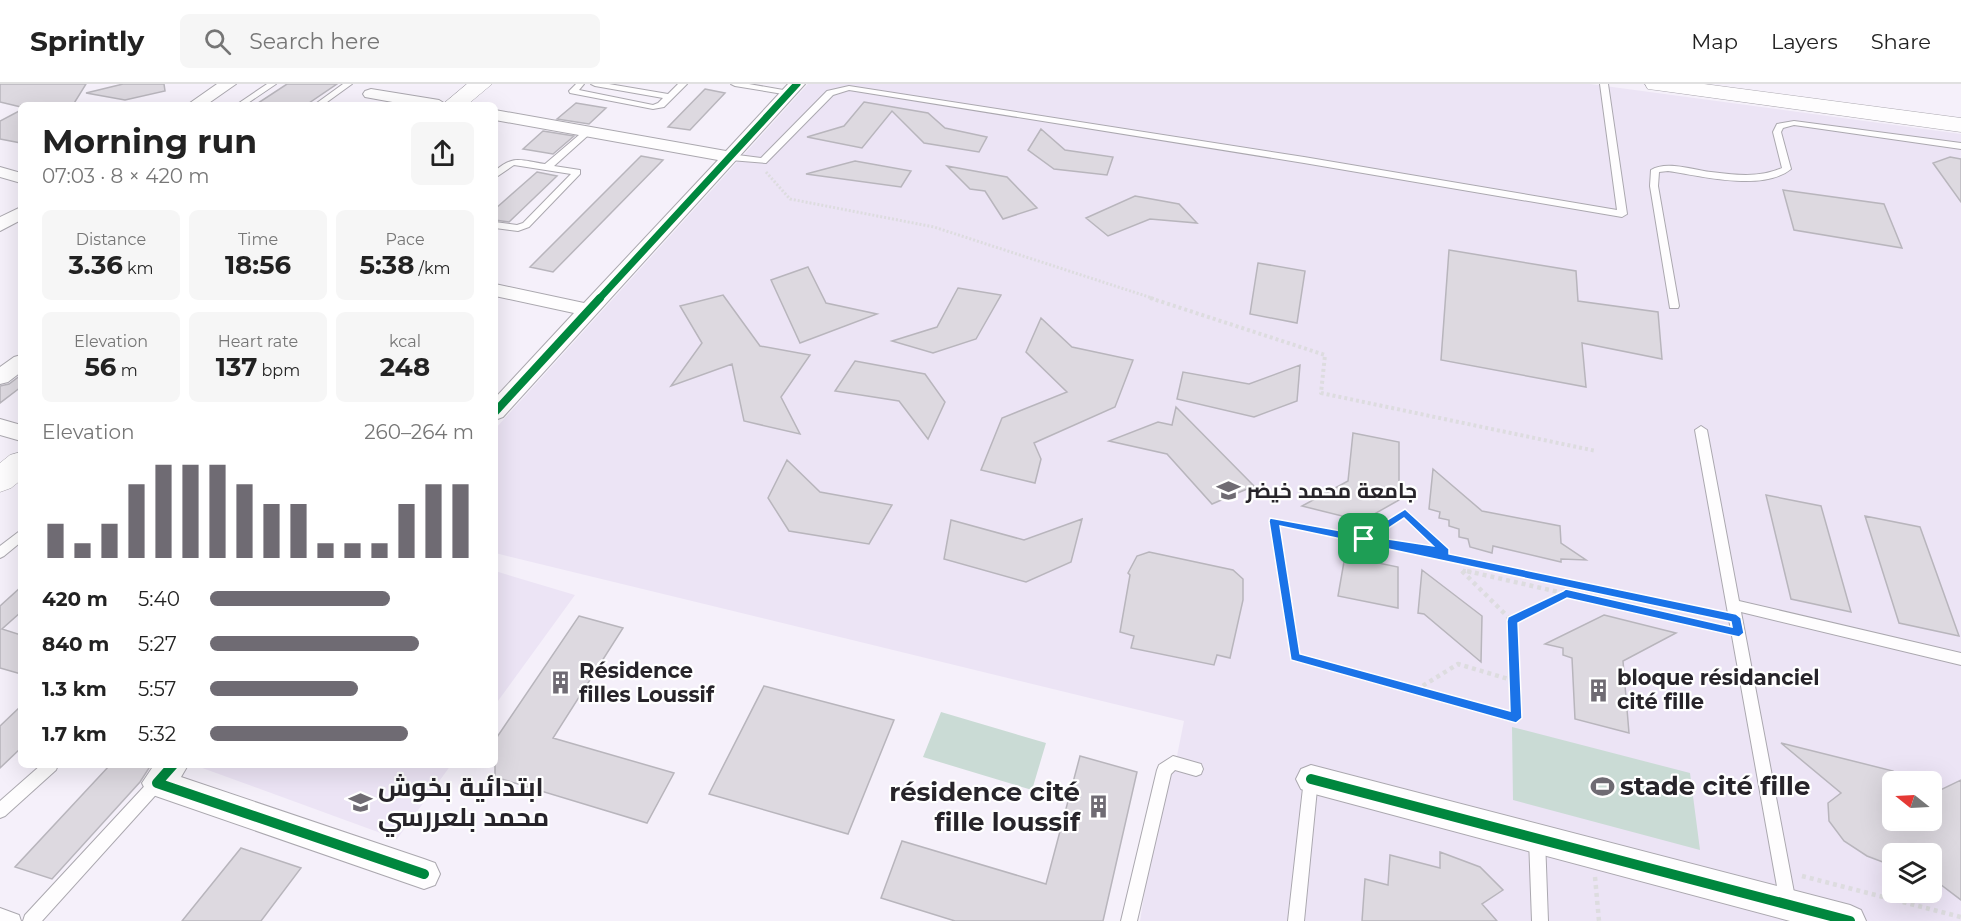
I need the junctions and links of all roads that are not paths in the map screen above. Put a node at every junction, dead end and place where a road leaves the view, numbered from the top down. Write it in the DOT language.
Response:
graph roads {
  1 [pos="228,84"];
  2 [pos="272,84"];
  3 [pos="348,84"];
  4 [pos="388,84"];
  5 [pos="481,84"];
  6 [pos="500,84"];
  7 [pos="580,84"];
  8 [pos="595,84"];
  9 [pos="683,84"];
  10 [pos="735,84"];
  11 [pos="1604,84"];
  12 [pos="1656,84"];
  13 [pos="1722,84"];
  14 [pos="793,88"];
  15 [pos="371,94"];
  16 [pos="670,97"];
  17 [pos="200,102"];
  18 [pos="245,102"];
  19 [pos="322,102"];
  20 [pos="358,102"];
  21 [pos="420,102"];
  22 [pos="457,102"];
  23 [pos="477,102"];
  24 [pos="498,116"];
  25 [pos="1961,116"];
  26 [pos="1961,125"];
  27 [pos="589,131"];
  28 [pos="1961,146"];
  29 [pos="730,157"];
  30 [pos="548,166"];
  31 [pos="0,172"];
  32 [pos="498,172"];
  33 [pos="18,177"];
  34 [pos="0,185"];
  35 [pos="18,189"];
  36 [pos="18,214"];
  37 [pos="0,225"];
  38 [pos="498,225"];
  39 [pos="498,291"];
  40 [pos="1674,306"];
  41 [pos="589,310"];
  42 [pos="18,364"];
  43 [pos="0,377"];
  44 [pos="498,408"];
  45 [pos="0,427"];
  46 [pos="1701,430"];
  47 [pos="18,432"];
  48 [pos="18,442"];
  49 [pos="0,457"];
  50 [pos="18,465"];
  51 [pos="0,480"];
  52 [pos="18,537"];
  53 [pos="0,552"];
  54 [pos="1735,612"];
  55 [pos="1961,658"];
  56 [pos="48,768"];
  57 [pos="1196,769"];
  58 [pos="165,774"];
  59 [pos="1311,780"];
  60 [pos="0,811"];
  61 [pos="1537,839"];
  62 [pos="424,874"];
  63 [pos="1789,905"];
  64 [pos="0,916"];
  65 [pos="13,921"];
  66 [pos="31,921"];
  67 [pos="1129,921"];
  68 [pos="1296,921"];
  69 [pos="1540,921"];
  70 [pos="1851,921"];
  1 -- 17 [label="street"];
  2 -- 18 [label="lane"];
  3 -- 19 [label="lane"];
  4 -- 15 [label="street"];
  5 -- 22 [label="main road"];
  6 -- 23 [label="main road"];
  7 -- 16 [label="lane"];
  8 -- 16 [label="lane"];
  9 -- 16 [label="lane"];
  10 -- 14 [label="lane"];
  11 -- 29 [label="lane"];
  12 -- 26 [label="main road"];
  13 -- 25 [label="main road"];
  14 -- 29 [label="street"];
  15 -- 20 [label="street"];
  15 -- 21 [label="street"];
  24 -- 27 [label="street"];
  27 -- 29 [label="street"];
  27 -- 30 [label="lane"];
  28 -- 40 [label="lane"];
  29 -- 41 [label="street"];
  30 -- 32 [label="lane"];
  30 -- 38 [label="lane"];
  31 -- 33 [label="street"];
  34 -- 35 [label="street"];
  36 -- 37 [label="street"];
  39 -- 41 [label="street"];
  41 -- 44 [label="street"];
  42 -- 43 [label="street"];
  45 -- 47 [label="street"];
  46 -- 54 [label="lane"];
  48 -- 49 [label="main road"];
  50 -- 51 [label="main road"];
  52 -- 53 [label="lane"];
  54 -- 55 [label="lane"];
  54 -- 63 [label="lane"];
  56 -- 60 [label="lane"];
  57 -- 67 [label="lane"];
  58 -- 62 [label="street"];
  58 -- 66 [label="lane"];
  59 -- 61 [label="street"];
  59 -- 68 [label="lane"];
  61 -- 63 [label="street"];
  61 -- 69 [label="lane"];
  63 -- 70 [label="street"];
  64 -- 65 [label="lane"];
}
